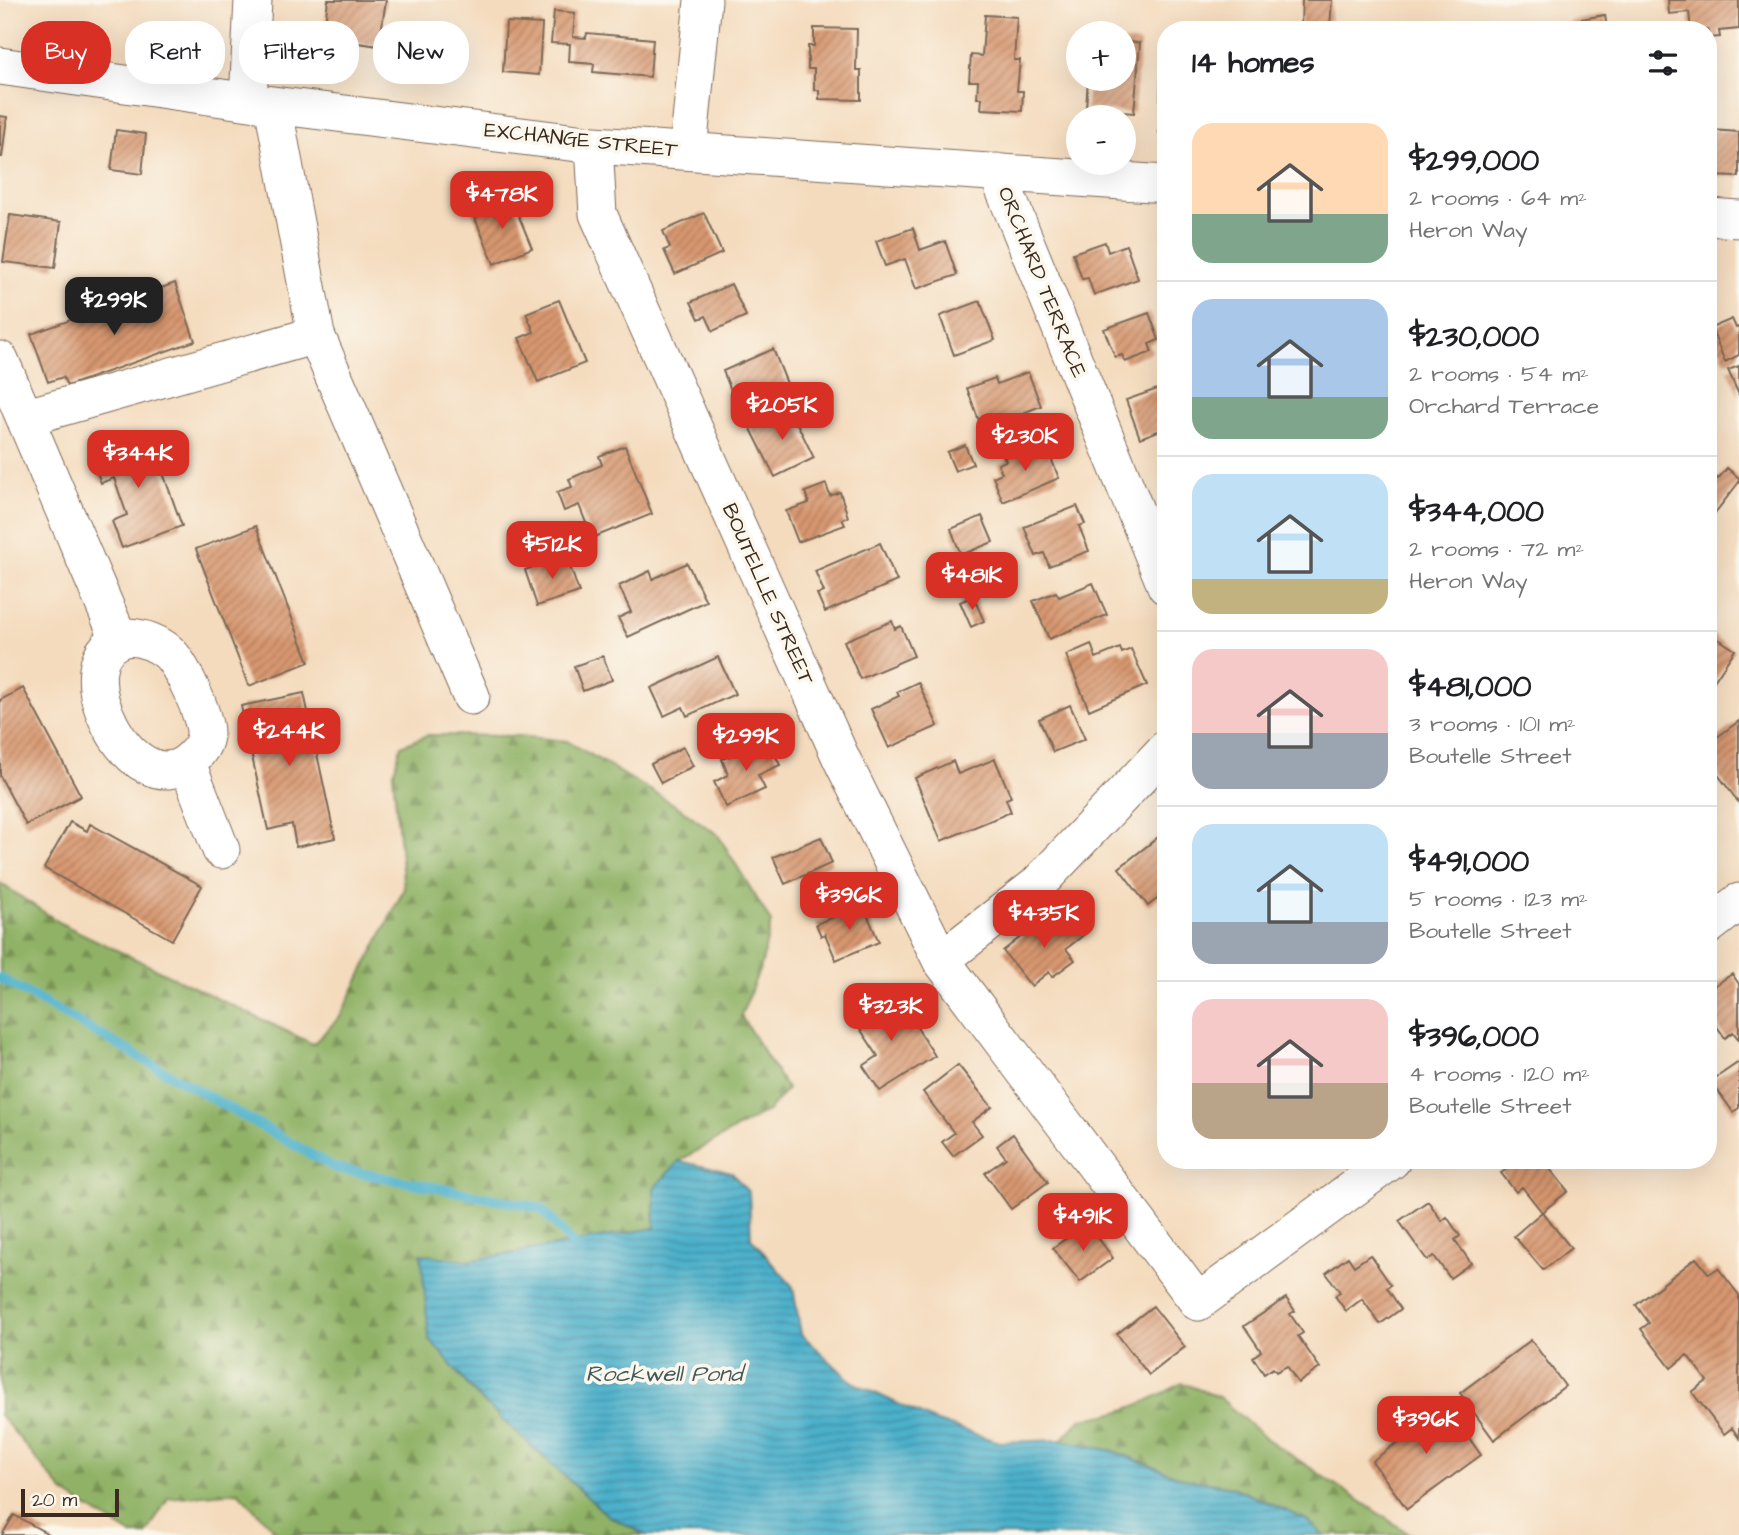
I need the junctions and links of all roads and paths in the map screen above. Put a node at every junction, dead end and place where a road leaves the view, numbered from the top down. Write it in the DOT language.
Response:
graph roads {
  1 [pos="253,0"];
  2 [pos="703,0"];
  3 [pos="0,66"];
  4 [pos="260,103"];
  5 [pos="594,145"];
  6 [pos="688,151"];
  7 [pos="997,172"];
  8 [pos="1157,183"];
  9 [pos="1717,218"];
  10 [pos="1739,219"];
  11 [pos="316,335"];
  12 [pos="0,360"];
  13 [pos="27,417"];
  14 [pos="1157,564"];
  15 [pos="119,639"];
  16 [pos="471,696"];
  17 [pos="1157,758"];
  18 [pos="187,763"];
  19 [pos="221,850"];
  20 [pos="1739,902"];
  21 [pos="1717,919"];
  22 [pos="941,960"];
  23 [pos="1380,1169"];
  1 -- 4 [label="street"];
  2 -- 6 [label="street"];
  3 -- 4 [label="street, EXCHANGE STREET"];
  4 -- 5 [label="street, EXCHANGE STREET"];
  4 -- 11 [label="street"];
  5 -- 6 [label="street, EXCHANGE STREET"];
  5 -- 22 [label="street, BOUTELLE STREET"];
  6 -- 7 [label="street, EXCHANGE STREET"];
  7 -- 8 [label="street, EXCHANGE STREET"];
  7 -- 14 [label="street, ORCHARD TERRACE"];
  9 -- 10 [label="street"];
  11 -- 13 [label="street"];
  11 -- 16 [label="street"];
  12 -- 13 [label="street"];
  13 -- 15 [label="street"];
  15 -- 18 [label="street"];
  15 -- 18 [label="street"];
  17 -- 22 [label="street"];
  18 -- 19 [label="street"];
  20 -- 21 [label="street"];
  22 -- 23 [label="street, BOUTELLE STREET"];
}
